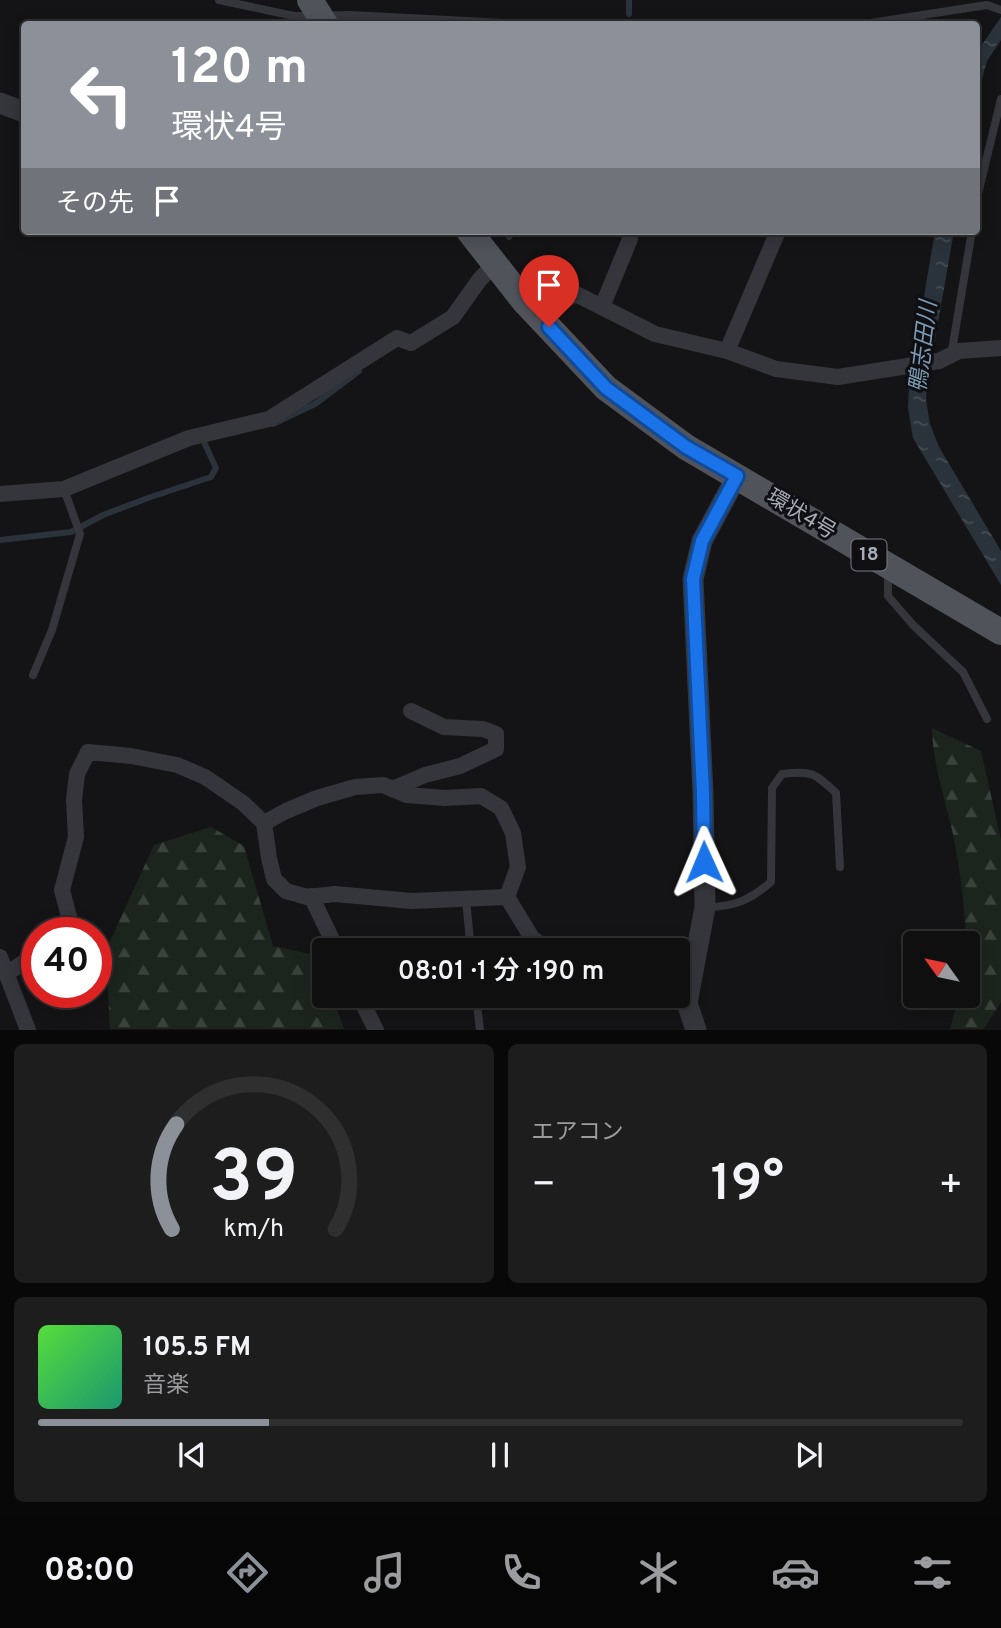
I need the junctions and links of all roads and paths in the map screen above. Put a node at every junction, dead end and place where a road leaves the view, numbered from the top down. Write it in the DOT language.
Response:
graph roads {
  1 [pos="219,0"];
  2 [pos="1001,10"];
  3 [pos="317,12"];
  4 [pos="465,21"];
  5 [pos="885,21"];
  6 [pos="1001,99"];
  7 [pos="0,103"];
  8 [pos="21,110"];
  9 [pos="980,186"];
  10 [pos="471,235"];
  11 [pos="776,235"];
  12 [pos="971,235"];
  13 [pos="630,239"];
  14 [pos="494,265"];
  15 [pos="602,307"];
  16 [pos="537,315"];
  17 [pos="1001,348"];
  18 [pos="727,351"];
  19 [pos="945,358"];
  20 [pos="737,476"];
  21 [pos="64,489"];
  22 [pos="0,494"];
  23 [pos="887,566"];
  24 [pos="1001,632"];
  25 [pos="33,675"];
  26 [pos="411,711"];
  27 [pos="987,719"];
  28 [pos="392,789"];
  29 [pos="264,823"];
  30 [pos="840,867"];
  31 [pos="311,896"];
  32 [pos="507,897"];
  33 [pos="466,900"];
  34 [pos="705,908"];
  35 [pos="69,917"];
  36 [pos="331,938"];
  37 [pos="470,938"];
  38 [pos="532,938"];
  39 [pos="0,957"];
  40 [pos="21,964"];
  41 [pos="8,973"];
  42 [pos="690,987"];
  43 [pos="365,1008"];
  44 [pos="477,1008"];
  45 [pos="689,1008"];
  46 [pos="28,1030"];
  47 [pos="376,1030"];
  48 [pos="480,1030"];
  49 [pos="696,1030"];
  1 -- 3 [label="lane"];
  2 -- 5 [label="lane"];
  3 -- 4 [label="lane"];
  6 -- 9 [label="lane"];
  7 -- 8 [label="street"];
  10 -- 14 [label="main road, 環状4号 / 18"];
  11 -- 18 [label="street"];
  12 -- 19 [label="lane"];
  13 -- 15 [label="street"];
  14 -- 16 [label="main road, 環状4号 / 18"];
  14 -- 21 [label="street"];
  15 -- 16 [label="street"];
  15 -- 18 [label="street"];
  16 -- 20 [label="main road, 環状4号 / 18"];
  17 -- 19 [label="street"];
  18 -- 19 [label="street"];
  20 -- 23 [label="main road, 環状4号 / 18"];
  20 -- 34 [label="street"];
  21 -- 22 [label="street"];
  21 -- 25 [label="lane"];
  23 -- 24 [label="main road, 環状4号 / 18"];
  23 -- 27 [label="lane"];
  26 -- 28 [label="street"];
  28 -- 29 [label="street"];
  28 -- 32 [label="street"];
  29 -- 31 [label="street"];
  29 -- 35 [label="street"];
  30 -- 34 [label="lane"];
  31 -- 33 [label="street"];
  31 -- 36 [label="street"];
  32 -- 33 [label="street"];
  32 -- 38 [label="street"];
  33 -- 37 [label="lane"];
  34 -- 42 [label="street"];
  39 -- 41 [label="street"];
  40 -- 41 [label="street"];
  41 -- 46 [label="street"];
  43 -- 47 [label="street"];
  44 -- 48 [label="lane"];
  45 -- 49 [label="street"];
}
